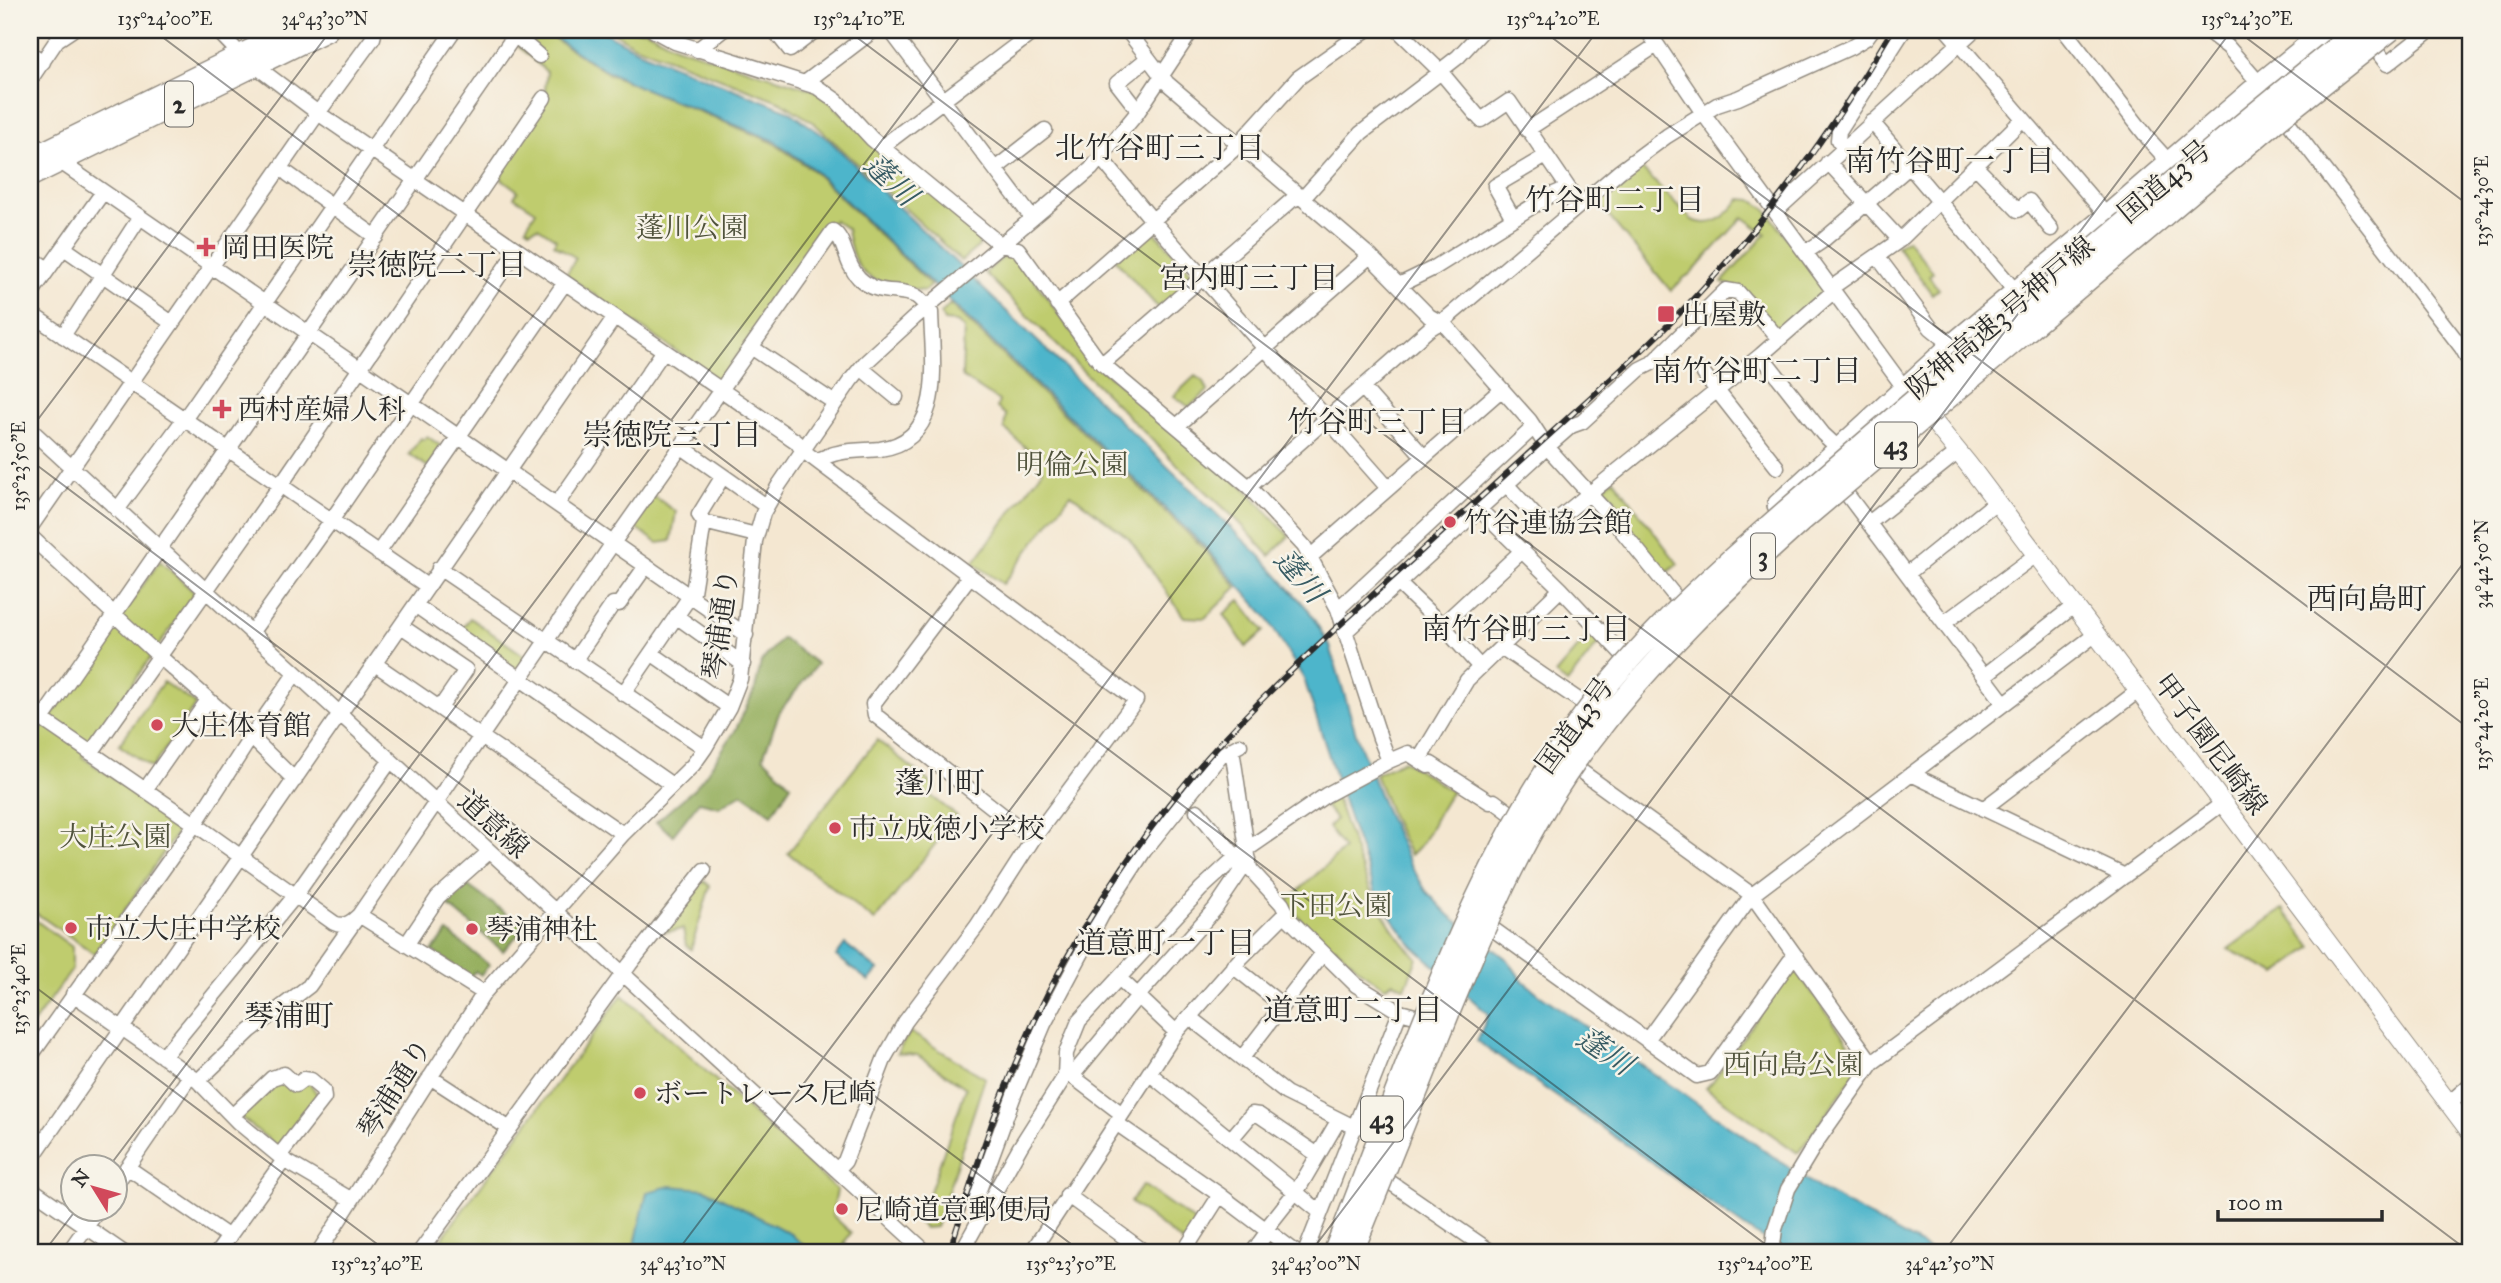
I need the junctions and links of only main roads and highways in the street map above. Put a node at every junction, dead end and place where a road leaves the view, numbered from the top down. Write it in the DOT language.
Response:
graph roads {
  1 [pos="292,30"];
  2 [pos="327,30"];
  3 [pos="2327,30"];
  4 [pos="2358,30"];
  5 [pos="2392,30"];
  6 [pos="249,61"];
  7 [pos="41,154"];
  8 [pos="30,176"];
  9 [pos="1905,389"];
  10 [pos="1929,416"];
  11 [pos="2471,1133"];
  12 [pos="1331,1253"];
  13 [pos="1352,1253"];
  14 [pos="1357,1253"];
  1 -- 6 [label="highway, 2"];
  2 -- 6 [label="highway, 2"];
  3 -- 9 [label="highway, 国道43号 / 43"];
  4 -- 12 [label="highway, 阪神高速3号神戸線 / 3, bridge"];
  5 -- 10 [label="highway, 国道43号 / 43"];
  5 -- 13 [label="highway, 阪神高速3号神戸線 / 3, bridge"];
  6 -- 7 [label="highway, 2"];
  7 -- 8 [label="highway, 2"];
  9 -- 10 [label="main road, 甲子園尼崎線"];
  9 -- 12 [label="highway, 国道43号 / 43, bridge"];
  10 -- 11 [label="main road, 甲子園尼崎線"];
  10 -- 14 [label="highway, 国道43号 / 43, bridge"];
}
